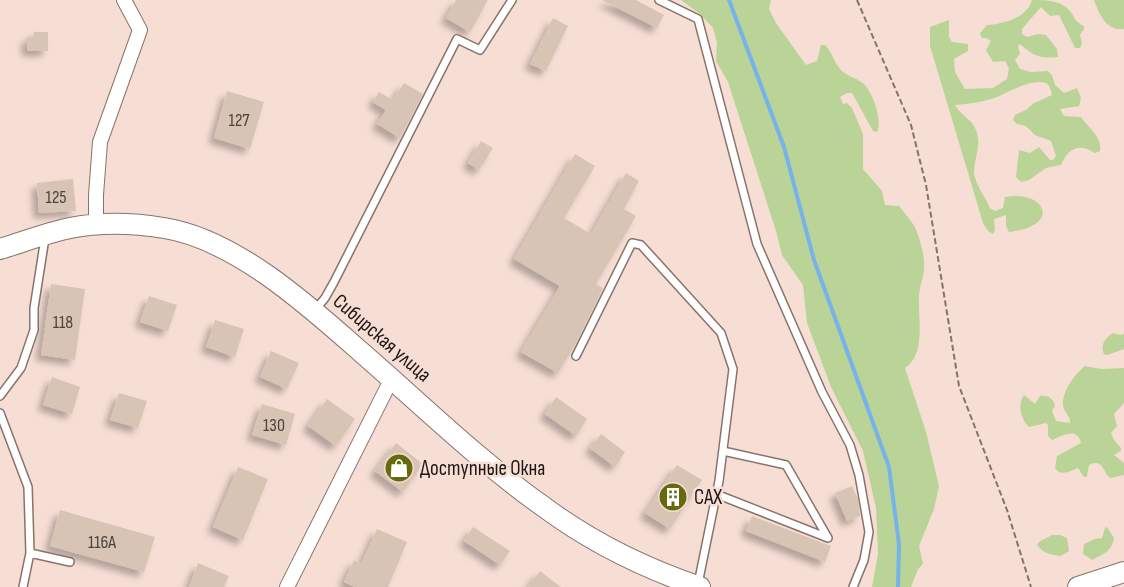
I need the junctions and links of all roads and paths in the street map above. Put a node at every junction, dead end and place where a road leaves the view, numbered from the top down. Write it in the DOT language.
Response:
graph roads {
  1 [pos="124,0"];
  2 [pos="512,0"];
  3 [pos="659,0"];
  4 [pos="856,0"];
  5 [pos="96,225"];
  6 [pos="45,235"];
  7 [pos="0,249"];
  8 [pos="314,310"];
  9 [pos="576,356"];
  10 [pos="392,378"];
  11 [pos="0,396"];
  12 [pos="0,413"];
  13 [pos="723,451"];
  14 [pos="716,494"];
  15 [pos="30,553"];
  16 [pos="70,562"];
  17 [pos="1124,572"];
  18 [pos="699,586"];
  19 [pos="23,587"];
  20 [pos="287,587"];
  21 [pos="853,587"];
  22 [pos="1031,587"];
  23 [pos="1078,587"];
  1 -- 5 [label="street"];
  2 -- 8 [label="lane"];
  3 -- 21 [label="lane"];
  4 -- 22 [label="path"];
  5 -- 6 [label="street, Сибирская улица"];
  5 -- 8 [label="street, Сибирская улица"];
  6 -- 7 [label="street, Сибирская улица"];
  6 -- 11 [label="lane"];
  8 -- 10 [label="street, Сибирская улица"];
  9 -- 13 [label="lane"];
  10 -- 18 [label="street, Сибирская улица"];
  10 -- 20 [label="street"];
  12 -- 15 [label="lane"];
  13 -- 14 [label="lane"];
  13 -- 14 [label="lane"];
  14 -- 18 [label="lane"];
  15 -- 16 [label="lane"];
  15 -- 19 [label="lane"];
  17 -- 23 [label="street"];
}
